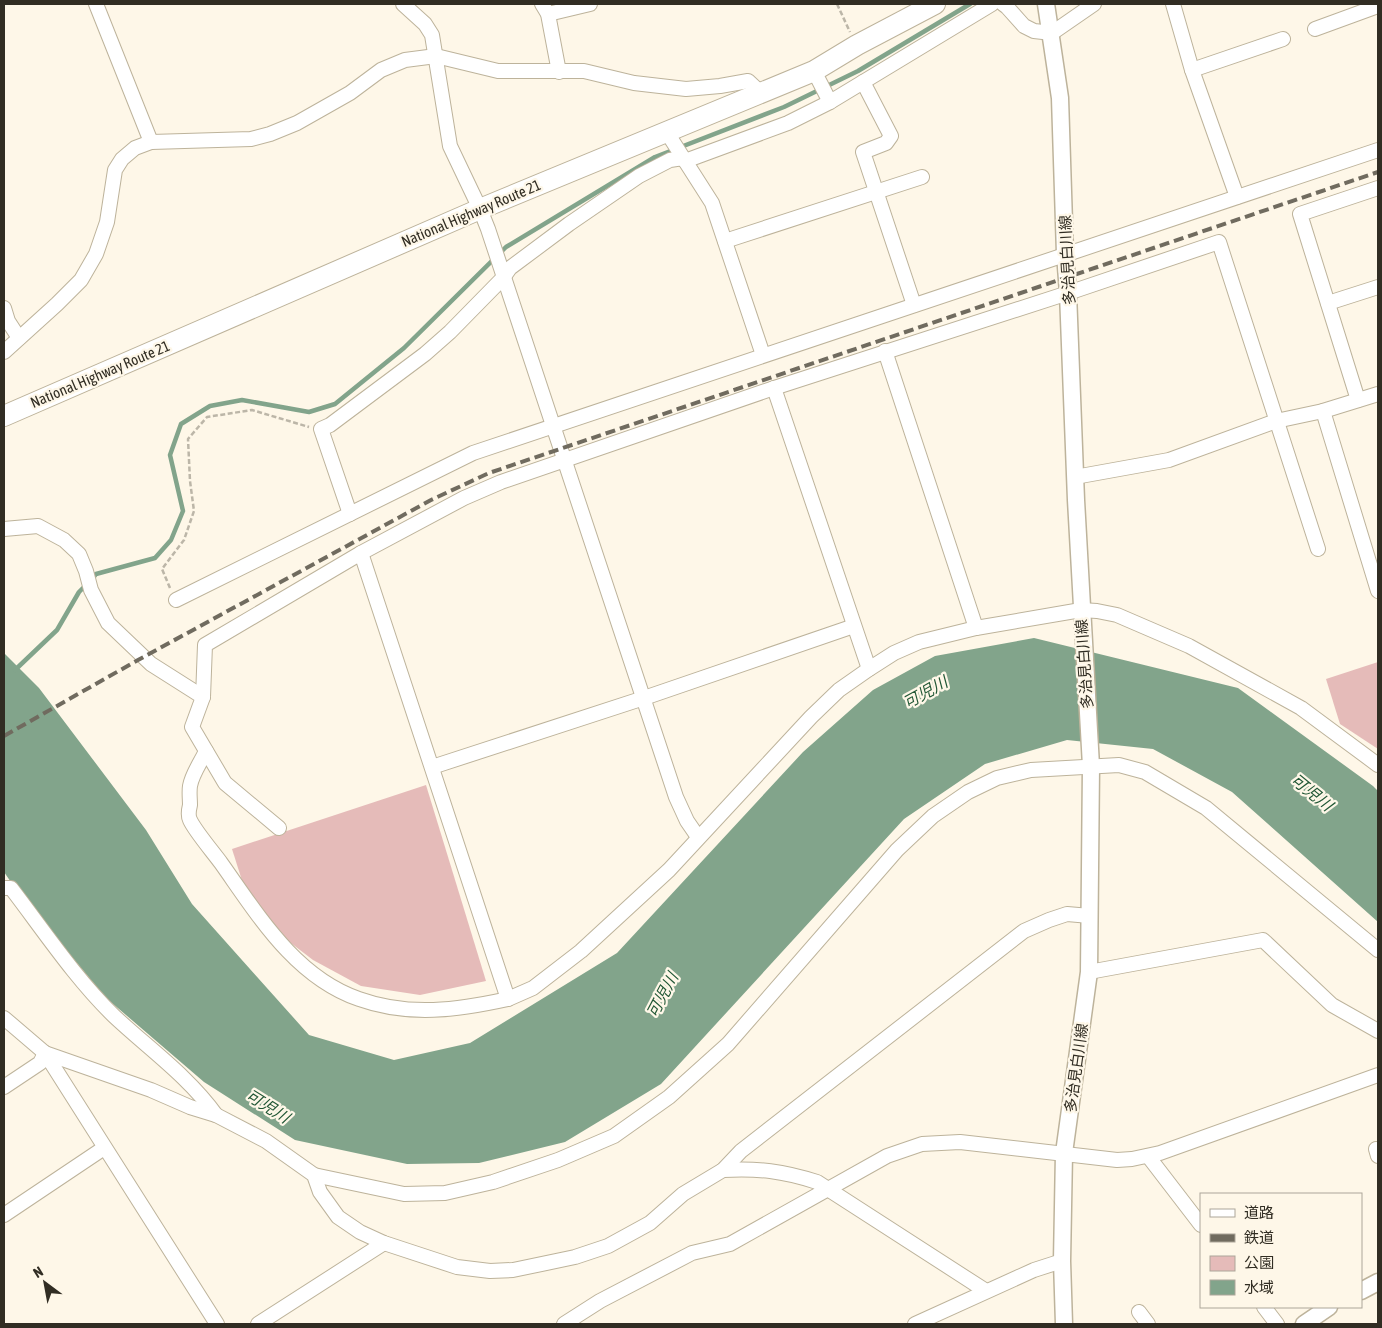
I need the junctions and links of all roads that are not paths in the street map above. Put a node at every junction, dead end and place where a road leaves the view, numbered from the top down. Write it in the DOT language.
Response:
graph roads {
  1 [pos="96,4"];
  2 [pos="403,4"];
  3 [pos="590,4"];
  4 [pos="935,4"];
  5 [pos="992,4"];
  6 [pos="1003,4"];
  7 [pos="1046,4"];
  8 [pos="1094,4"];
  9 [pos="1173,4"];
  10 [pos="1378,6"];
  11 [pos="545,9"];
  12 [pos="1316,29"];
  13 [pos="1052,33"];
  14 [pos="1283,39"];
  15 [pos="436,56"];
  16 [pos="1192,70"];
  17 [pos="814,71"];
  18 [pos="559,72"];
  19 [pos="863,82"];
  20 [pos="761,92"];
  21 [pos="830,102"];
  22 [pos="666,131"];
  23 [pos="151,142"];
  24 [pos="1378,150"];
  25 [pos="684,159"];
  26 [pos="922,177"];
  27 [pos="1378,188"];
  28 [pos="877,192"];
  29 [pos="1237,197"];
  30 [pos="480,209"];
  31 [pos="725,241"];
  32 [pos="1065,254"];
  33 [pos="503,278"];
  34 [pos="1378,287"];
  35 [pos="1068,293"];
  36 [pos="1328,303"];
  37 [pos="914,305"];
  38 [pos="4,308"];
  39 [pos="19,338"];
  40 [pos="885,351"];
  41 [pos="4,352"];
  42 [pos="763,355"];
  43 [pos="774,388"];
  44 [pos="1378,394"];
  45 [pos="1358,400"];
  46 [pos="1323,410"];
  47 [pos="4,416"];
  48 [pos="1276,421"];
  49 [pos="553,425"];
  50 [pos="564,460"];
  51 [pos="1075,477"];
  52 [pos="350,514"];
  53 [pos="4,529"];
  54 [pos="1318,549"];
  55 [pos="361,553"];
  56 [pos="1378,591"];
  57 [pos="176,600"];
  58 [pos="1081,610"];
  59 [pos="854,626"];
  60 [pos="976,628"];
  61 [pos="869,668"];
  62 [pos="203,698"];
  63 [pos="644,698"];
  64 [pos="206,751"];
  65 [pos="1378,765"];
  66 [pos="1091,766"];
  67 [pos="432,767"];
  68 [pos="279,828"];
  69 [pos="698,837"];
  70 [pos="4,888"];
  71 [pos="1090,916"];
  72 [pos="1378,950"];
  73 [pos="1089,972"];
  74 [pos="508,999"];
  75 [pos="4,1018"];
  76 [pos="1378,1032"];
  77 [pos="45,1053"];
  78 [pos="1378,1076"];
  79 [pos="4,1087"];
  80 [pos="216,1115"];
  81 [pos="104,1148"];
  82 [pos="1064,1153"];
  83 [pos="1148,1156"];
  84 [pos="723,1170"];
  85 [pos="314,1175"];
  86 [pos="827,1190"];
  87 [pos="4,1215"];
  88 [pos="1200,1224"];
  89 [pos="384,1243"];
  90 [pos="1062,1261"];
  91 [pos="1378,1282"];
  92 [pos="1362,1290"];
  93 [pos="986,1291"];
  94 [pos="1265,1308"];
  95 [pos="1328,1308"];
  96 [pos="1139,1312"];
  97 [pos="217,1324"];
  98 [pos="258,1324"];
  99 [pos="564,1324"];
  100 [pos="915,1324"];
  101 [pos="1064,1324"];
  102 [pos="1148,1324"];
  103 [pos="1277,1324"];
  104 [pos="1304,1324"];
  1 -- 23 [label="street"];
  2 -- 15 [label="street"];
  3 -- 11 [label="street"];
  4 -- 17 [label="highway, National Highway Route 21"];
  5 -- 19 [label="street"];
  6 -- 13 [label="street"];
  7 -- 13 [label="main road, 多治見白川線"];
  8 -- 13 [label="street"];
  9 -- 16 [label="street"];
  10 -- 12 [label="street"];
  11 -- 18 [label="street"];
  13 -- 32 [label="main road, 多治見白川線"];
  14 -- 16 [label="street"];
  15 -- 18 [label="street"];
  15 -- 23 [label="street"];
  15 -- 30 [label="street"];
  16 -- 29 [label="street"];
  17 -- 20 [label="highway, National Highway Route 21"];
  17 -- 21 [label="street"];
  18 -- 20 [label="street"];
  19 -- 21 [label="street"];
  19 -- 28 [label="street"];
  20 -- 22 [label="highway, National Highway Route 21"];
  21 -- 25 [label="street"];
  22 -- 25 [label="street"];
  22 -- 30 [label="highway, National Highway Route 21"];
  23 -- 39 [label="street"];
  24 -- 29 [label="street"];
  25 -- 31 [label="street"];
  25 -- 33 [label="street"];
  26 -- 28 [label="street"];
  27 -- 36 [label="street"];
  28 -- 31 [label="street"];
  28 -- 37 [label="street"];
  29 -- 32 [label="street"];
  30 -- 33 [label="street"];
  30 -- 47 [label="highway, National Highway Route 21"];
  31 -- 42 [label="street"];
  32 -- 35 [label="main road, 多治見白川線"];
  32 -- 37 [label="street"];
  33 -- 49 [label="street"];
  33 -- 52 [label="street"];
  34 -- 36 [label="street"];
  35 -- 40 [label="street"];
  35 -- 48 [label="street"];
  35 -- 51 [label="main road, 多治見白川線"];
  36 -- 45 [label="street"];
  37 -- 42 [label="street"];
  38 -- 39 [label="street"];
  39 -- 41 [label="street"];
  40 -- 43 [label="street"];
  40 -- 60 [label="street"];
  42 -- 49 [label="street"];
  43 -- 50 [label="street"];
  43 -- 59 [label="street"];
  44 -- 45 [label="street"];
  45 -- 46 [label="street"];
  46 -- 48 [label="street"];
  46 -- 56 [label="street"];
  48 -- 51 [label="street"];
  48 -- 54 [label="street"];
  49 -- 50 [label="street"];
  49 -- 52 [label="street"];
  50 -- 55 [label="street"];
  50 -- 63 [label="street"];
  51 -- 58 [label="main road, 多治見白川線"];
  52 -- 57 [label="street"];
  53 -- 62 [label="street"];
  55 -- 62 [label="street"];
  55 -- 67 [label="street"];
  58 -- 60 [label="street"];
  58 -- 65 [label="street"];
  58 -- 66 [label="main road, 多治見白川線"];
  59 -- 61 [label="street"];
  59 -- 63 [label="street"];
  60 -- 61 [label="street"];
  61 -- 69 [label="street"];
  62 -- 64 [label="street"];
  63 -- 67 [label="street"];
  63 -- 69 [label="street"];
  64 -- 68 [label="street"];
  64 -- 74 [label="street"];
  66 -- 71 [label="main road, 多治見白川線"];
  66 -- 72 [label="street"];
  66 -- 85 [label="street"];
  67 -- 74 [label="street"];
  69 -- 74 [label="street"];
  70 -- 80 [label="street"];
  71 -- 73 [label="main road, 多治見白川線"];
  71 -- 84 [label="street"];
  73 -- 76 [label="street"];
  73 -- 82 [label="main road, 多治見白川線"];
  75 -- 77 [label="street"];
  77 -- 79 [label="street"];
  77 -- 80 [label="street"];
  77 -- 81 [label="street"];
  78 -- 83 [label="street"];
  80 -- 85 [label="street"];
  81 -- 87 [label="street"];
  81 -- 97 [label="street"];
  82 -- 83 [label="street"];
  82 -- 86 [label="street"];
  82 -- 90 [label="main road, 多治見白川線"];
  83 -- 88 [label="street"];
  84 -- 86 [label="street"];
  84 -- 89 [label="street"];
  85 -- 89 [label="street"];
  86 -- 93 [label="street"];
  86 -- 99 [label="street"];
  89 -- 98 [label="street"];
  90 -- 93 [label="street"];
  90 -- 101 [label="main road, 多治見白川線"];
  91 -- 92 [label="main road"];
  93 -- 100 [label="street"];
  94 -- 103 [label="street"];
  95 -- 104 [label="main road"];
  96 -- 102 [label="street"];
}
